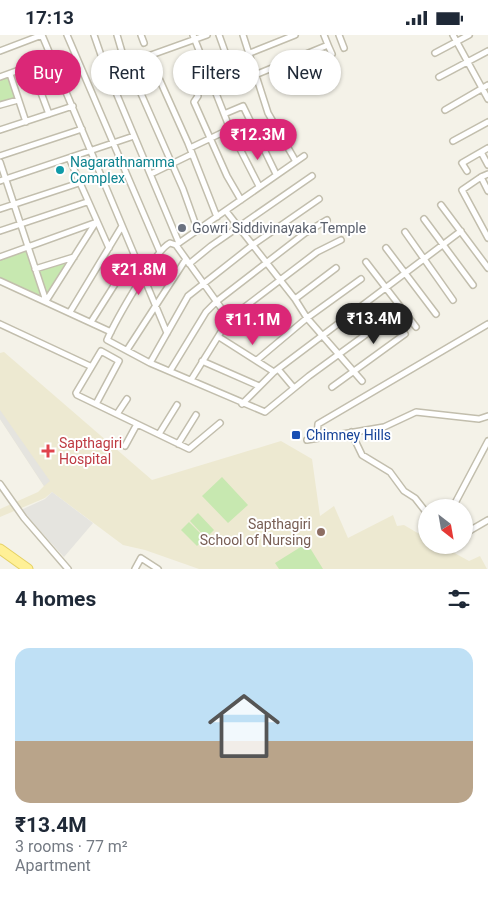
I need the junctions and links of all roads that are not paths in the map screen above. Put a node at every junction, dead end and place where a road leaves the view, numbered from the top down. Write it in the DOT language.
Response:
graph roads {
  1 [pos="42,35"];
  2 [pos="67,35"];
  3 [pos="94,35"];
  4 [pos="117,35"];
  5 [pos="141,35"];
  6 [pos="207,35"];
  7 [pos="219,35"];
  8 [pos="243,35"];
  9 [pos="295,35"];
  10 [pos="324,35"];
  11 [pos="339,35"];
  12 [pos="453,35"];
  13 [pos="469,35"];
  14 [pos="194,37"];
  15 [pos="456,41"];
  16 [pos="144,43"];
  17 [pos="328,45"];
  18 [pos="344,48"];
  19 [pos="49,50"];
  20 [pos="99,50"];
  21 [pos="121,50"];
  22 [pos="163,50"];
  23 [pos="199,50"];
  24 [pos="224,50"];
  25 [pos="249,50"];
  26 [pos="258,50"];
  27 [pos="330,50"];
  28 [pos="0,51"];
  29 [pos="488,51"];
  30 [pos="435,53"];
  31 [pos="467,62"];
  32 [pos="15,72"];
  33 [pos="259,73"];
  34 [pos="10,74"];
  35 [pos="0,77"];
  36 [pos="439,77"];
  37 [pos="488,85"];
  38 [pos="163,87"];
  39 [pos="259,87"];
  40 [pos="482,89"];
  41 [pos="42,95"];
  42 [pos="67,95"];
  43 [pos="117,95"];
  44 [pos="142,95"];
  45 [pos="198,95"];
  46 [pos="217,95"];
  47 [pos="18,99"];
  48 [pos="488,99"];
  49 [pos="0,105"];
  50 [pos="72,106"];
  51 [pos="446,110"];
  52 [pos="49,114"];
  53 [pos="224,114"];
  54 [pos="26,121"];
  55 [pos="488,122"];
  56 [pos="82,129"];
  57 [pos="0,130"];
  58 [pos="134,136"];
  59 [pos="210,139"];
  60 [pos="453,141"];
  61 [pos="114,143"];
  62 [pos="238,145"];
  63 [pos="190,148"];
  64 [pos="488,148"];
  65 [pos="90,151"];
  66 [pos="481,152"];
  67 [pos="192,154"];
  68 [pos="0,156"];
  69 [pos="304,156"];
  70 [pos="69,158"];
  71 [pos="295,160"];
  72 [pos="0,162"];
  73 [pos="172,163"];
  74 [pos="488,165"];
  75 [pos="466,171"];
  76 [pos="151,174"];
  77 [pos="276,174"];
  78 [pos="488,174"];
  79 [pos="312,176"];
  80 [pos="481,177"];
  81 [pos="3,180"];
  82 [pos="79,183"];
  83 [pos="259,187"];
  84 [pos="488,191"];
  85 [pos="319,199"];
  86 [pos="240,200"];
  87 [pos="87,202"];
  88 [pos="14,205"];
  89 [pos="441,205"];
  90 [pos="0,209"];
  91 [pos="226,211"];
  92 [pos="217,217"];
  93 [pos="424,219"];
  94 [pos="327,220"];
  95 [pos="96,222"];
  96 [pos="21,225"];
  97 [pos="122,225"];
  98 [pos="238,227"];
  99 [pos="0,231"];
  100 [pos="198,231"];
  101 [pos="461,231"];
  102 [pos="405,232"];
  103 [pos="488,238"];
  104 [pos="341,240"];
  105 [pos="443,244"];
  106 [pos="177,245"];
  107 [pos="252,245"];
  108 [pos="28,248"];
  109 [pos="109,248"];
  110 [pos="386,248"];
  111 [pos="160,252"];
  112 [pos="134,254"];
  113 [pos="0,257"];
  114 [pos="74,257"];
  115 [pos="424,259"];
  116 [pos="188,261"];
  117 [pos="366,262"];
  118 [pos="267,263"];
  119 [pos="336,268"];
  120 [pos="488,268"];
  121 [pos="35,269"];
  122 [pos="405,273"];
  123 [pos="142,279"];
  124 [pos="361,279"];
  125 [pos="0,281"];
  126 [pos="281,281"];
  127 [pos="204,283"];
  128 [pos="473,285"];
  129 [pos="385,288"];
  130 [pos="295,299"];
  131 [pos="453,300"];
  132 [pos="46,301"];
  133 [pos="217,301"];
  134 [pos="154,307"];
  135 [pos="70,313"];
  136 [pos="436,314"];
  137 [pos="307,318"];
  138 [pos="229,319"];
  139 [pos="383,321"];
  140 [pos="91,322"];
  141 [pos="0,324"];
  142 [pos="488,324"];
  143 [pos="416,327"];
  144 [pos="111,332"];
  145 [pos="167,333"];
  146 [pos="405,334"];
  147 [pos="322,335"];
  148 [pos="219,337"];
  149 [pos="127,350"];
  150 [pos="339,354"];
  151 [pos="257,359"];
  152 [pos="202,361"];
  153 [pos="150,363"];
  154 [pos="90,366"];
  155 [pos="276,370"];
  156 [pos="170,371"];
  157 [pos="354,372"];
  158 [pos="191,380"];
  159 [pos="362,381"];
  160 [pos="259,386"];
  161 [pos="332,387"];
  162 [pos="294,388"];
  163 [pos="127,399"];
  164 [pos="96,403"];
  165 [pos="242,404"];
  166 [pos="177,405"];
  167 [pos="117,414"];
  168 [pos="196,415"];
  169 [pos="488,416"];
  170 [pos="220,423"];
  171 [pos="137,424"];
  172 [pos="351,432"];
  173 [pos="159,434"];
  174 [pos="316,438"];
  175 [pos="307,440"];
  176 [pos="488,441"];
  177 [pos="178,444"];
  178 [pos="125,446"];
  179 [pos="0,484"];
  180 [pos="457,499"];
  181 [pos="418,503"];
  182 [pos="488,520"];
  183 [pos="473,529"];
  184 [pos="0,549"];
  185 [pos="0,556"];
  186 [pos="19,569"];
  187 [pos="28,569"];
  188 [pos="68,569"];
  189 [pos="135,569"];
  190 [pos="158,569"];
  1 -- 19 [label="street"];
  1 -- 28 [label="street"];
  2 -- 61 [label="street"];
  3 -- 20 [label="street"];
  4 -- 21 [label="street"];
  5 -- 16 [label="street"];
  6 -- 14 [label="street"];
  7 -- 24 [label="street"];
  8 -- 25 [label="street"];
  9 -- 26 [label="street"];
  10 -- 17 [label="street"];
  11 -- 18 [label="street"];
  12 -- 15 [label="street"];
  13 -- 15 [label="street"];
  14 -- 22 [label="street"];
  14 -- 23 [label="street"];
  15 -- 30 [label="street"];
  15 -- 31 [label="street"];
  17 -- 27 [label="street"];
  17 -- 33 [label="street"];
  29 -- 31 [label="street"];
  31 -- 36 [label="street"];
  31 -- 40 [label="street"];
  32 -- 34 [label="street"];
  34 -- 35 [label="street"];
  34 -- 47 [label="street"];
  37 -- 40 [label="street"];
  38 -- 63 [label="street"];
  39 -- 71 [label="street"];
  40 -- 48 [label="street"];
  40 -- 51 [label="street"];
  41 -- 52 [label="street"];
  42 -- 50 [label="street"];
  43 -- 58 [label="street"];
  44 -- 73 [label="street"];
  45 -- 59 [label="street"];
  46 -- 53 [label="street"];
  47 -- 49 [label="street"];
  47 -- 54 [label="street"];
  50 -- 52 [label="street"];
  50 -- 56 [label="street"];
  52 -- 54 [label="street"];
  53 -- 59 [label="street"];
  53 -- 77 [label="street"];
  54 -- 57 [label="street"];
  55 -- 60 [label="street"];
  56 -- 65 [label="street"];
  56 -- 68 [label="street"];
  58 -- 61 [label="street"];
  58 -- 76 [label="street"];
  59 -- 63 [label="street"];
  59 -- 86 [label="street"];
  61 -- 65 [label="street"];
  61 -- 111 [label="street"];
  62 -- 83 [label="street"];
  63 -- 67 [label="street"];
  64 -- 66 [label="street"];
  65 -- 70 [label="street"];
  65 -- 97 [label="street"];
  66 -- 74 [label="street"];
  66 -- 75 [label="street"];
  67 -- 73 [label="street"];
  67 -- 92 [label="street"];
  69 -- 71 [label="street"];
  70 -- 81 [label="street"];
  70 -- 82 [label="street"];
  71 -- 77 [label="street"];
  72 -- 81 [label="street"];
  73 -- 76 [label="street"];
  73 -- 100 [label="street"];
  76 -- 106 [label="street"];
  77 -- 83 [label="street"];
  78 -- 80 [label="street"];
  79 -- 98 [label="street"];
  80 -- 84 [label="street"];
  80 -- 103 [label="street"];
  81 -- 88 [label="street"];
  82 -- 87 [label="street"];
  82 -- 88 [label="street"];
  83 -- 86 [label="street"];
  85 -- 107 [label="street"];
  86 -- 91 [label="street"];
  87 -- 95 [label="street"];
  87 -- 96 [label="street"];
  88 -- 90 [label="street"];
  88 -- 96 [label="street"];
  89 -- 101 [label="street"];
  91 -- 92 [label="street"];
  91 -- 98 [label="street"];
  92 -- 100 [label="street"];
  93 -- 105 [label="street"];
  94 -- 118 [label="street"];
  95 -- 108 [label="street"];
  95 -- 109 [label="street"];
  95 -- 114 [label="street"];
  96 -- 99 [label="street"];
  96 -- 108 [label="street"];
  97 -- 109 [label="street"];
  97 -- 112 [label="street"];
  98 -- 107 [label="street"];
  98 -- 116 [label="street"];
  100 -- 106 [label="street"];
  101 -- 105 [label="street"];
  101 -- 120 [label="street"];
  102 -- 115 [label="street"];
  104 -- 126 [label="street"];
  105 -- 115 [label="street"];
  105 -- 128 [label="street"];
  106 -- 111 [label="street"];
  106 -- 116 [label="street"];
  107 -- 118 [label="street"];
  107 -- 127 [label="street"];
  108 -- 113 [label="street"];
  108 -- 121 [label="street"];
  109 -- 135 [label="street"];
  110 -- 122 [label="street"];
  111 -- 123 [label="street"];
  112 -- 123 [label="street"];
  112 -- 140 [label="street"];
  114 -- 121 [label="street"];
  114 -- 132 [label="street"];
  115 -- 122 [label="street"];
  115 -- 131 [label="street"];
  116 -- 127 [label="street"];
  116 -- 134 [label="street"];
  117 -- 129 [label="street"];
  118 -- 126 [label="street"];
  118 -- 133 [label="street"];
  119 -- 130 [label="street"];
  121 -- 132 [label="street"];
  122 -- 129 [label="street"];
  122 -- 136 [label="street"];
  123 -- 134 [label="street"];
  123 -- 144 [label="street"];
  124 -- 137 [label="street"];
  125 -- 132 [label="street"];
  126 -- 130 [label="street"];
  126 -- 138 [label="street"];
  127 -- 133 [label="street"];
  127 -- 145 [label="street"];
  129 -- 143 [label="street"];
  129 -- 147 [label="street"];
  130 -- 137 [label="street"];
  132 -- 135 [label="street"];
  133 -- 138 [label="street"];
  133 -- 156 [label="street"];
  134 -- 145 [label="street"];
  134 -- 149 [label="street"];
  135 -- 140 [label="street"];
  137 -- 147 [label="street"];
  137 -- 151 [label="street"];
  138 -- 148 [label="street"];
  139 -- 150 [label="street"];
  140 -- 144 [label="street"];
  141 -- 154 [label="street"];
  142 -- 174 [label="street"];
  144 -- 149 [label="street"];
  145 -- 153 [label="street"];
  146 -- 157 [label="street"];
  147 -- 150 [label="street"];
  147 -- 155 [label="street"];
  148 -- 151 [label="street"];
  148 -- 152 [label="street"];
  149 -- 153 [label="street"];
  150 -- 157 [label="street"];
  150 -- 162 [label="street"];
  151 -- 155 [label="street"];
  152 -- 158 [label="street"];
  152 -- 160 [label="street"];
  153 -- 156 [label="street"];
  154 -- 164 [label="street"];
  154 -- 164 [label="street"];
  155 -- 160 [label="street"];
  155 -- 162 [label="street"];
  156 -- 158 [label="street"];
  157 -- 159 [label="street"];
  157 -- 161 [label="street"];
  158 -- 165 [label="street"];
  160 -- 165 [label="street"];
  162 -- 165 [label="street"];
  163 -- 167 [label="street"];
  164 -- 167 [label="street"];
  166 -- 173 [label="street"];
  167 -- 171 [label="street"];
  168 -- 177 [label="street"];
  169 -- 172 [label="street"];
  170 -- 177 [label="street"];
  171 -- 173 [label="street"];
  171 -- 178 [label="street"];
  172 -- 174 [label="street"];
  172 -- 181 [label="street"];
  173 -- 177 [label="street"];
  174 -- 175 [label="street"];
  176 -- 180 [label="street"];
  179 -- 188 [label="street"];
  182 -- 183 [label="street"];
  184 -- 187 [label="main road"];
  185 -- 186 [label="main road"];
  189 -- 190 [label="street"];
}
